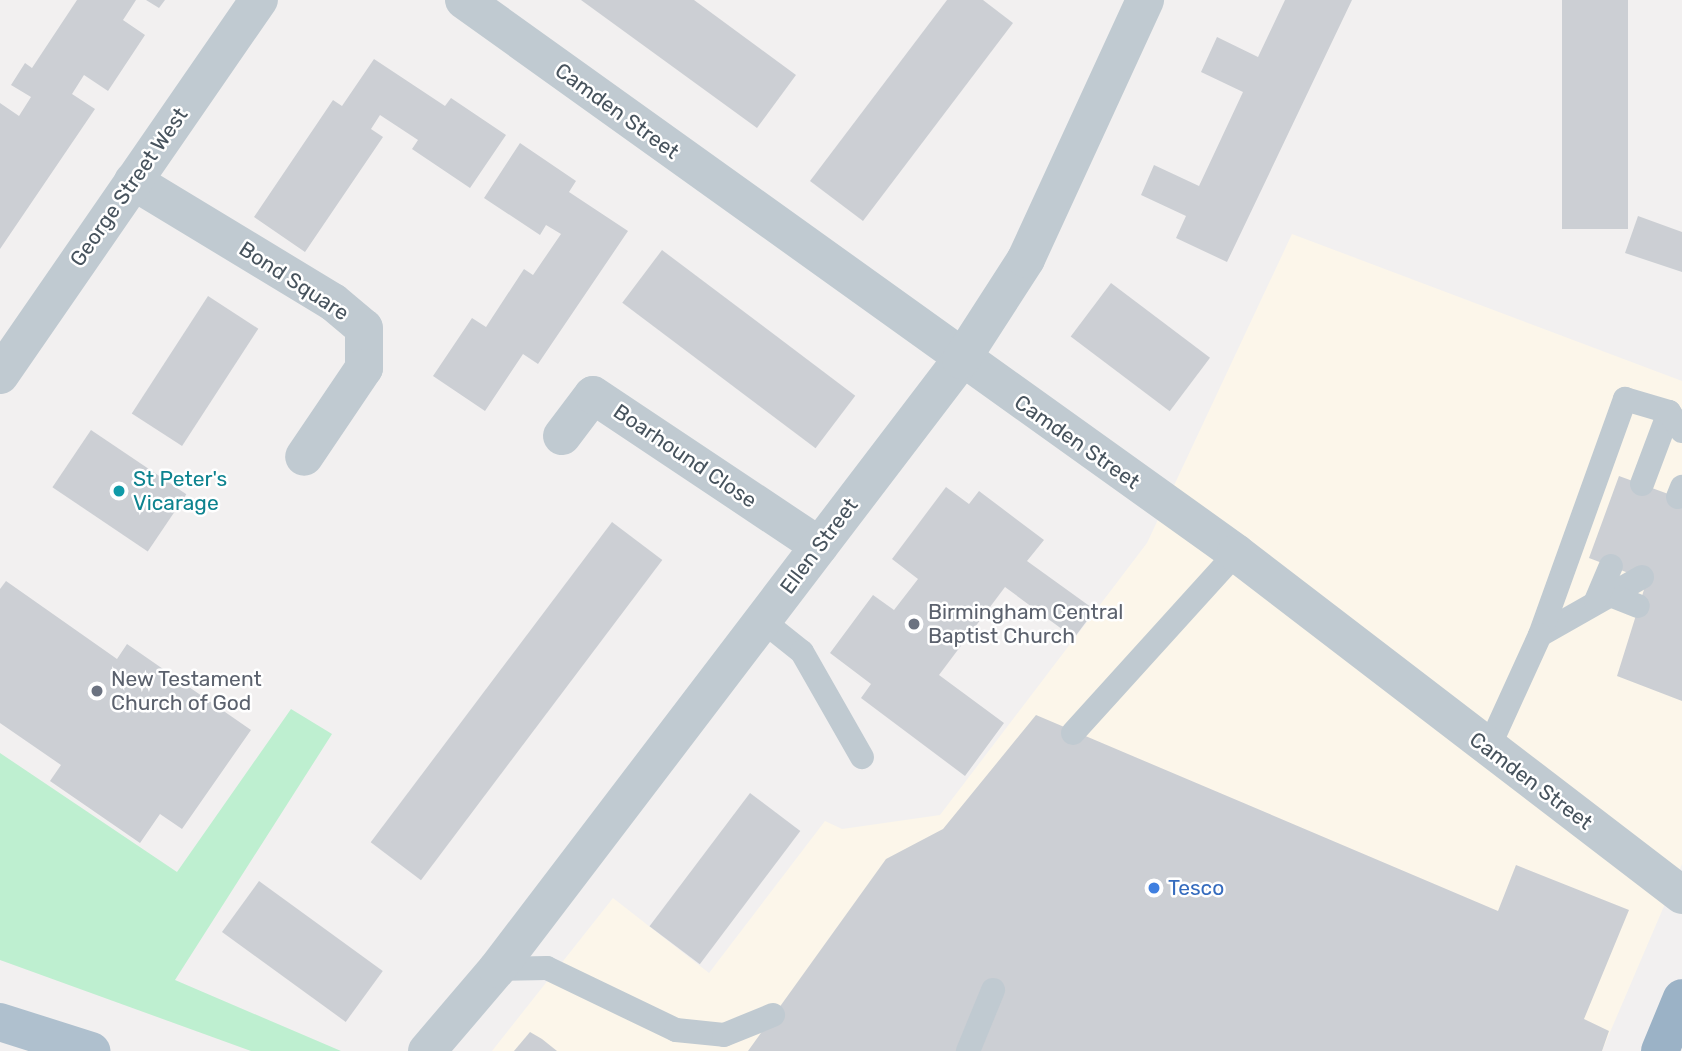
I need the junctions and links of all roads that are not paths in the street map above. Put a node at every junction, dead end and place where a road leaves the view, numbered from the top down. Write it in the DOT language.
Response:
graph roads {
  1 [pos="259,0"];
  2 [pos="464,0"];
  3 [pos="1145,0"];
  4 [pos="133,181"];
  5 [pos="961,360"];
  6 [pos="0,375"];
  7 [pos="1676,421"];
  8 [pos="562,436"];
  9 [pos="304,457"];
  10 [pos="1642,484"];
  11 [pos="819,546"];
  12 [pos="1236,553"];
  13 [pos="1611,566"];
  14 [pos="1642,577"];
  15 [pos="1602,598"];
  16 [pos="1638,606"];
  17 [pos="762,620"];
  18 [pos="1540,635"];
  19 [pos="1073,733"];
  20 [pos="1488,749"];
  21 [pos="862,757"];
  22 [pos="1682,894"];
  23 [pos="497,969"];
  24 [pos="993,990"];
  25 [pos="1682,998"];
  26 [pos="773,1015"];
  27 [pos="0,1022"];
  28 [pos="91,1051"];
  29 [pos="427,1051"];
  30 [pos="968,1051"];
  31 [pos="1660,1051"];
  1 -- 4 [label="street, George Street West"];
  2 -- 5 [label="street, Camden Street"];
  3 -- 5 [label="street, Ellen Street"];
  4 -- 6 [label="street, George Street West"];
  4 -- 9 [label="street, Bond Square"];
  5 -- 11 [label="street, Ellen Street"];
  5 -- 12 [label="street, Camden Street"];
  7 -- 10 [label="lane"];
  7 -- 18 [label="lane"];
  8 -- 11 [label="street, Boarhound Close"];
  11 -- 17 [label="street, Ellen Street"];
  12 -- 19 [label="lane"];
  12 -- 20 [label="street, Camden Street"];
  13 -- 15 [label="lane"];
  14 -- 15 [label="lane"];
  15 -- 16 [label="lane"];
  15 -- 18 [label="lane"];
  17 -- 21 [label="lane"];
  17 -- 23 [label="street, Ellen Street"];
  18 -- 20 [label="lane"];
  20 -- 22 [label="street, Camden Street"];
  23 -- 26 [label="lane"];
  23 -- 29 [label="street, Ellen Street"];
  24 -- 30 [label="lane"];
  25 -- 31 [label="highway"];
  27 -- 28 [label="main road"];
}
